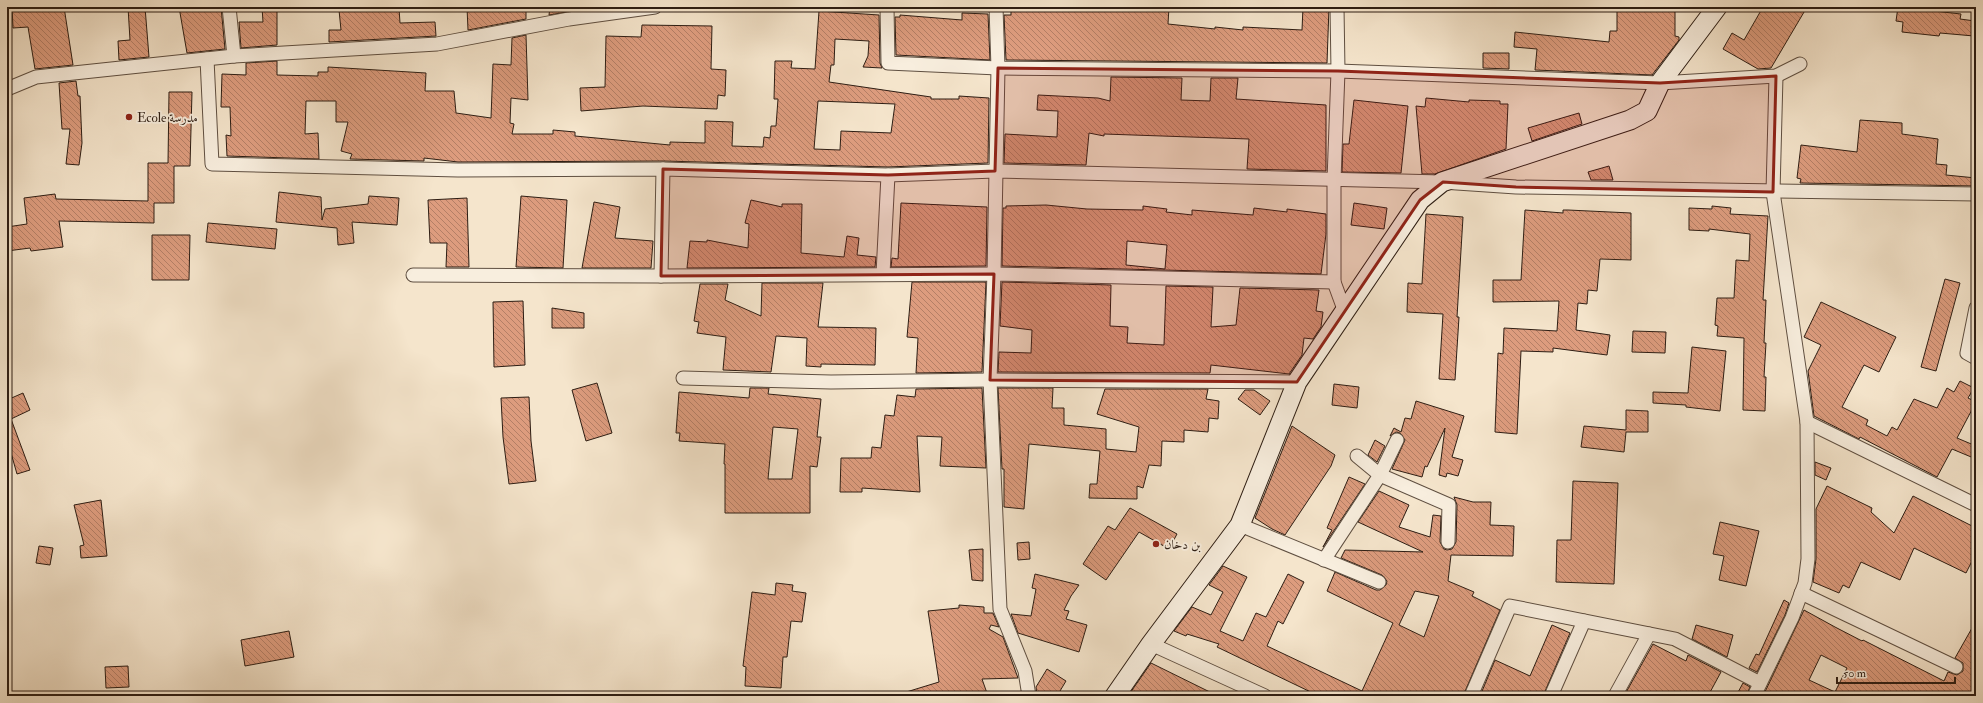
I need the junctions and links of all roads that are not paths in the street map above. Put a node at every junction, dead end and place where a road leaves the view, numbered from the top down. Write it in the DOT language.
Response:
graph roads {
  1 [pos="229,7"];
  2 [pos="656,7"];
  3 [pos="887,7"];
  4 [pos="996,7"];
  5 [pos="1337,7"];
  6 [pos="1717,7"];
  7 [pos="234,56"];
  8 [pos="207,59"];
  9 [pos="1800,64"];
  10 [pos="998,68"];
  11 [pos="1338,71"];
  12 [pos="1776,76"];
  13 [pos="1660,83"];
  14 [pos="7,88"];
  15 [pos="664,169"];
  16 [pos="995,171"];
  17 [pos="888,175"];
  18 [pos="1334,180"];
  19 [pos="1442,182"];
  20 [pos="1773,192"];
  21 [pos="1976,194"];
  22 [pos="883,274"];
  23 [pos="994,274"];
  24 [pos="413,275"];
  25 [pos="661,276"];
  26 [pos="1334,282"];
  27 [pos="1976,308"];
  28 [pos="1344,312"];
  29 [pos="1976,358"];
  30 [pos="683,378"];
  31 [pos="990,380"];
  32 [pos="1296,382"];
  33 [pos="1807,422"];
  34 [pos="1397,440"];
  35 [pos="1357,456"];
  36 [pos="1380,475"];
  37 [pos="1976,505"];
  38 [pos="1240,525"];
  39 [pos="1448,542"];
  40 [pos="1324,560"];
  41 [pos="1379,582"];
  42 [pos="1802,593"];
  43 [pos="1584,621"];
  44 [pos="1649,634"];
  45 [pos="1151,644"];
  46 [pos="1956,667"];
  47 [pos="1760,683"];
  48 [pos="1029,696"];
  49 [pos="1115,696"];
  50 [pos="1265,696"];
  51 [pos="1471,696"];
  52 [pos="1551,696"];
  53 [pos="1615,696"];
  54 [pos="1754,696"];
  1 -- 7 [label="street"];
  2 -- 7 [label="street"];
  3 -- 10 [label="street"];
  4 -- 10 [label="street"];
  5 -- 11 [label="street"];
  6 -- 13 [label="street"];
  7 -- 8 [label="street"];
  8 -- 14 [label="street"];
  8 -- 15 [label="street"];
  9 -- 12 [label="street"];
  10 -- 11 [label="street"];
  10 -- 16 [label="street"];
  11 -- 13 [label="street"];
  11 -- 18 [label="street"];
  12 -- 13 [label="street"];
  12 -- 20 [label="street"];
  13 -- 19 [label="street"];
  15 -- 17 [label="street"];
  15 -- 25 [label="street"];
  16 -- 17 [label="street"];
  16 -- 18 [label="street"];
  16 -- 23 [label="street"];
  17 -- 22 [label="street"];
  18 -- 19 [label="street"];
  18 -- 26 [label="street"];
  19 -- 20 [label="street"];
  19 -- 28 [label="street"];
  20 -- 21 [label="street"];
  20 -- 33 [label="street"];
  22 -- 23 [label="street"];
  22 -- 25 [label="street"];
  23 -- 26 [label="street"];
  23 -- 31 [label="street"];
  24 -- 25 [label="street"];
  26 -- 28 [label="street"];
  27 -- 29 [label="street"];
  28 -- 32 [label="street"];
  30 -- 31 [label="street"];
  31 -- 32 [label="street"];
  31 -- 48 [label="street"];
  32 -- 38 [label="street"];
  33 -- 37 [label="street"];
  33 -- 42 [label="street"];
  34 -- 36 [label="street"];
  35 -- 36 [label="street"];
  36 -- 39 [label="street"];
  36 -- 40 [label="street"];
  38 -- 40 [label="street"];
  38 -- 45 [label="street"];
  40 -- 41 [label="street"];
  42 -- 46 [label="street"];
  42 -- 47 [label="street"];
  43 -- 44 [label="street"];
  43 -- 51 [label="street"];
  43 -- 52 [label="street"];
  44 -- 47 [label="street"];
  44 -- 53 [label="street"];
  45 -- 49 [label="street"];
  45 -- 50 [label="street"];
  47 -- 54 [label="street"];
}
